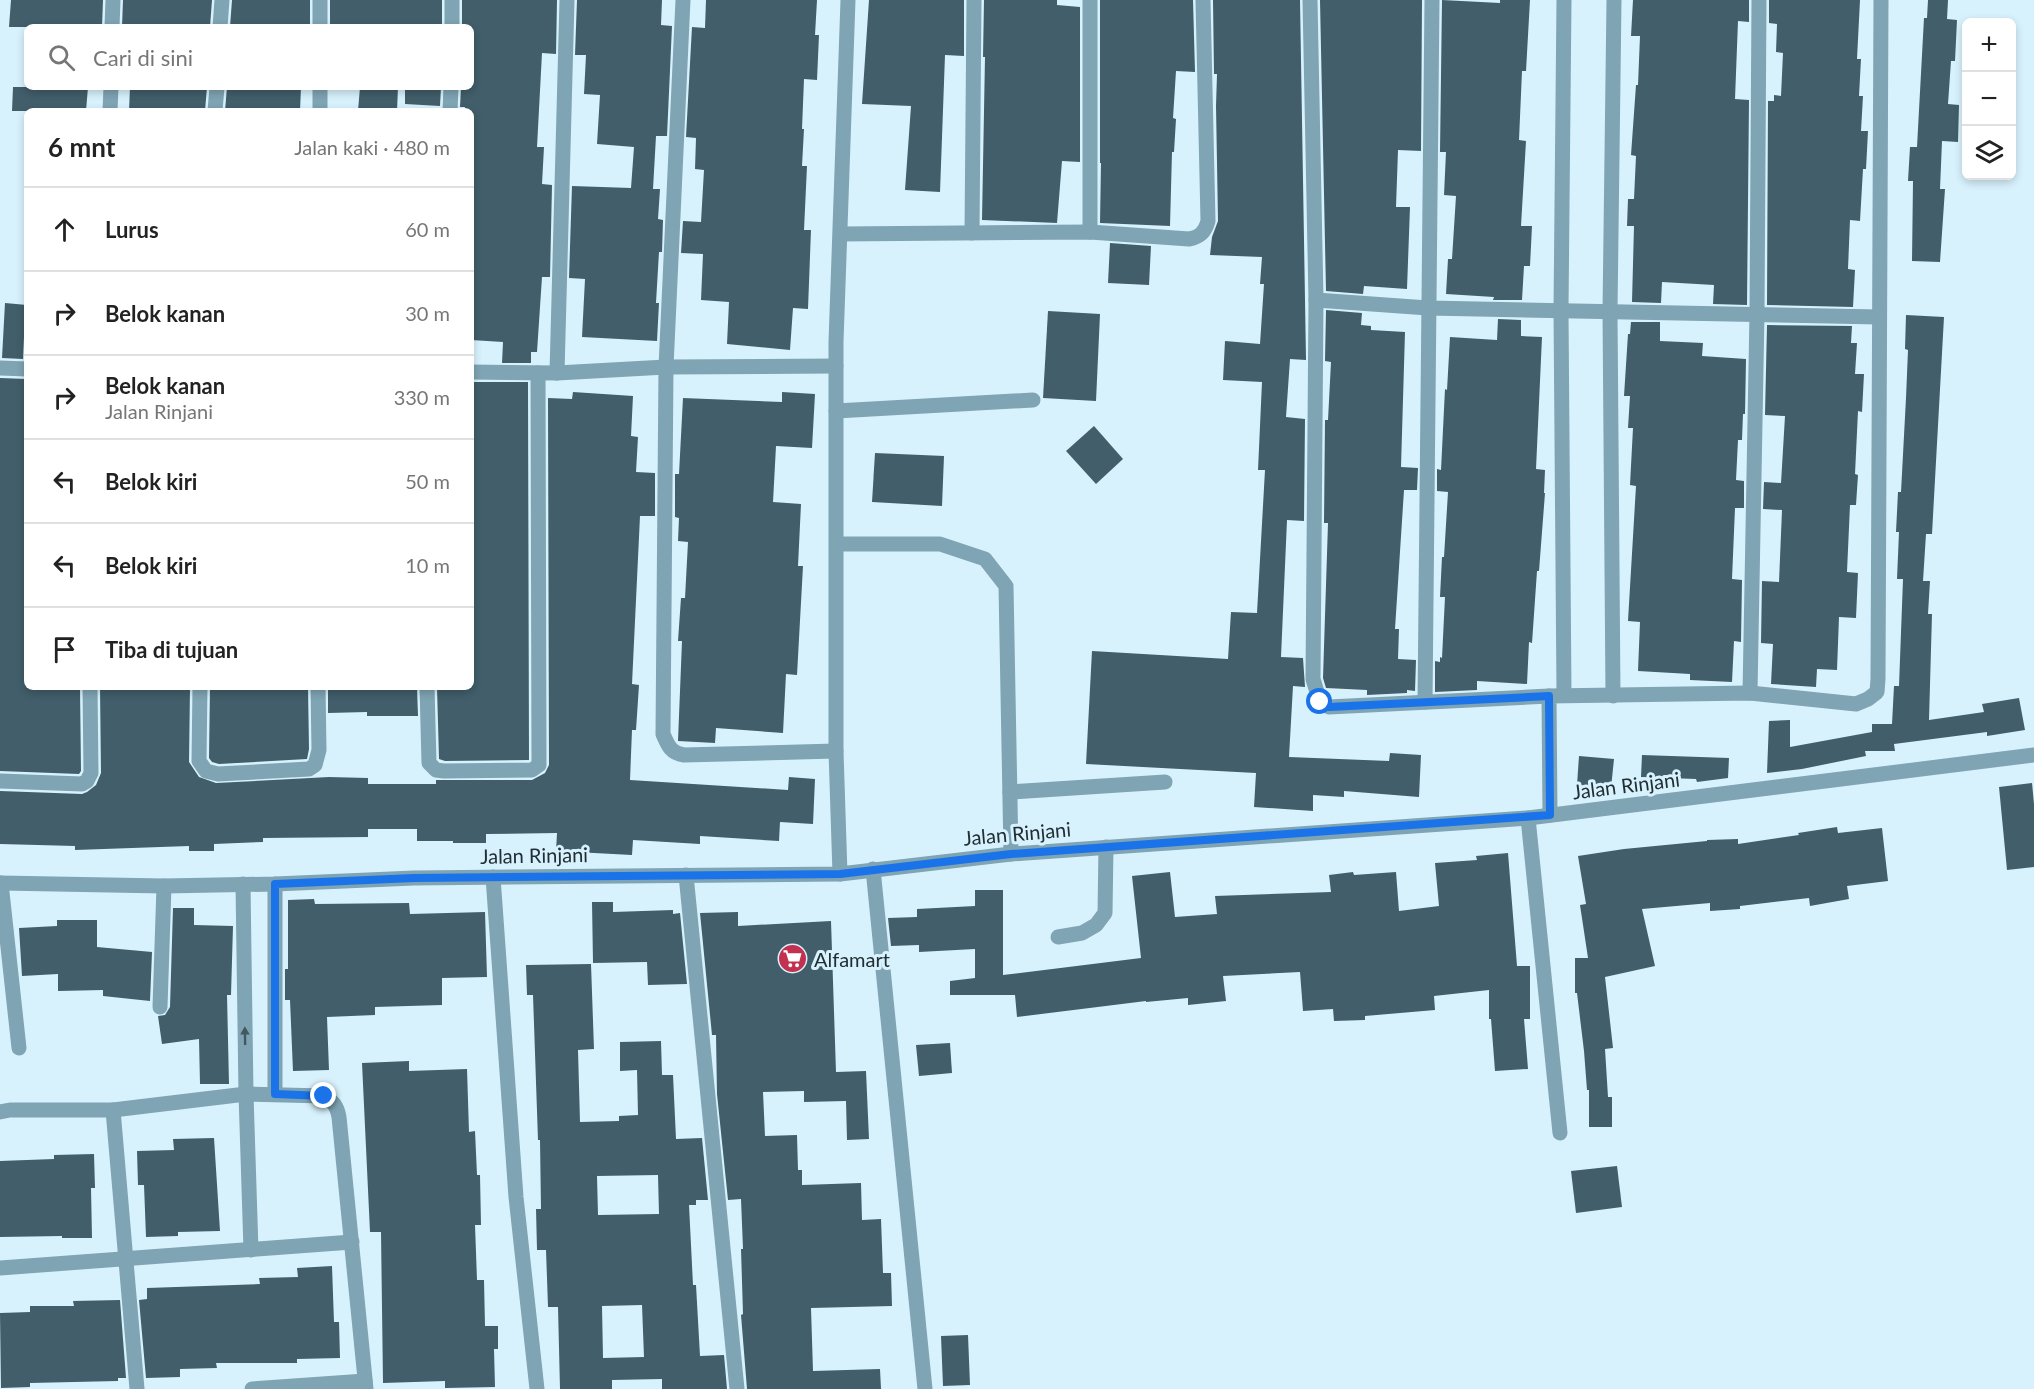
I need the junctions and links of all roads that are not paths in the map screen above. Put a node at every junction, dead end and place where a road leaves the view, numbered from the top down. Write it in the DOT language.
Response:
graph roads {
  1 [pos="113,0"];
  2 [pos="222,0"];
  3 [pos="320,0"];
  4 [pos="452,0"];
  5 [pos="567,0"];
  6 [pos="683,0"];
  7 [pos="848,0"];
  8 [pos="974,0"];
  9 [pos="1090,0"];
  10 [pos="1203,0"];
  11 [pos="1310,0"];
  12 [pos="1432,0"];
  13 [pos="1564,0"];
  14 [pos="1614,0"];
  15 [pos="1759,0"];
  16 [pos="1881,0"];
  17 [pos="112,24"];
  18 [pos="220,24"];
  19 [pos="320,24"];
  20 [pos="452,24"];
  21 [pos="111,90"];
  22 [pos="217,90"];
  23 [pos="320,90"];
  24 [pos="451,90"];
  25 [pos="110,108"];
  26 [pos="215,108"];
  27 [pos="320,108"];
  28 [pos="450,108"];
  29 [pos="1090,232"];
  30 [pos="972,233"];
  31 [pos="841,234"];
  32 [pos="1316,300"];
  33 [pos="1428,308"];
  34 [pos="1562,310"];
  35 [pos="1610,311"];
  36 [pos="1757,313"];
  37 [pos="1879,317"];
  38 [pos="836,366"];
  39 [pos="666,367"];
  40 [pos="0,368"];
  41 [pos="24,369"];
  42 [pos="474,372"];
  43 [pos="538,373"];
  44 [pos="557,373"];
  45 [pos="1033,400"];
  46 [pos="836,411"];
  47 [pos="837,544"];
  48 [pos="90,690"];
  49 [pos="200,690"];
  50 [pos="318,690"];
  51 [pos="427,690"];
  52 [pos="1750,693"];
  53 [pos="1557,696"];
  54 [pos="1613,696"];
  55 [pos="1425,702"];
  56 [pos="836,751"];
  57 [pos="2034,755"];
  58 [pos="0,781"];
  59 [pos="1165,783"];
  60 [pos="1010,792"];
  61 [pos="1550,815"];
  62 [pos="1528,818"];
  63 [pos="1106,847"];
  64 [pos="1011,854"];
  65 [pos="873,869"];
  66 [pos="840,874"];
  67 [pos="686,875"];
  68 [pos="493,877"];
  69 [pos="0,883"];
  70 [pos="243,884"];
  71 [pos="275,884"];
  72 [pos="164,886"];
  73 [pos="1058,937"];
  74 [pos="7,1003"];
  75 [pos="160,1007"];
  76 [pos="19,1048"];
  77 [pos="246,1094"];
  78 [pos="275,1094"];
  79 [pos="113,1110"];
  80 [pos="0,1111"];
  81 [pos="1560,1133"];
  82 [pos="352,1242"];
  83 [pos="251,1250"];
  84 [pos="127,1260"];
  85 [pos="0,1268"];
  86 [pos="365,1385"];
  87 [pos="137,1389"];
  88 [pos="252,1389"];
  89 [pos="537,1389"];
  90 [pos="737,1389"];
  91 [pos="925,1389"];
  1 -- 17 [label="street"];
  2 -- 18 [label="street"];
  3 -- 19 [label="street"];
  4 -- 20 [label="street"];
  5 -- 44 [label="street"];
  6 -- 39 [label="street"];
  7 -- 31 [label="street"];
  8 -- 30 [label="street"];
  9 -- 29 [label="street"];
  10 -- 29 [label="street"];
  11 -- 32 [label="street"];
  12 -- 33 [label="street"];
  13 -- 34 [label="street"];
  14 -- 35 [label="street"];
  15 -- 36 [label="street"];
  16 -- 37 [label="street"];
  21 -- 25 [label="street"];
  22 -- 26 [label="street"];
  23 -- 27 [label="street"];
  24 -- 28 [label="street"];
  29 -- 30 [label="street"];
  30 -- 31 [label="street"];
  31 -- 38 [label="street"];
  32 -- 33 [label="street"];
  32 -- 55 [label="street"];
  33 -- 34 [label="street"];
  33 -- 55 [label="street"];
  34 -- 35 [label="street"];
  34 -- 53 [label="street"];
  35 -- 36 [label="street"];
  35 -- 54 [label="street"];
  36 -- 37 [label="street"];
  36 -- 52 [label="street"];
  37 -- 52 [label="street"];
  38 -- 39 [label="street"];
  38 -- 46 [label="street"];
  39 -- 44 [label="street"];
  39 -- 56 [label="street"];
  40 -- 41 [label="street"];
  42 -- 43 [label="street"];
  43 -- 44 [label="street"];
  43 -- 51 [label="street"];
  45 -- 46 [label="street"];
  46 -- 47 [label="street"];
  47 -- 56 [label="street"];
  47 -- 60 [label="street"];
  48 -- 58 [label="street"];
  49 -- 50 [label="street"];
  52 -- 54 [label="street"];
  53 -- 54 [label="street"];
  53 -- 55 [label="street"];
  53 -- 61 [label="street"];
  56 -- 66 [label="street"];
  57 -- 61 [label="street, Jalan Rinjani"];
  59 -- 60 [label="street"];
  60 -- 64 [label="street"];
  61 -- 62 [label="street, Jalan Rinjani"];
  62 -- 63 [label="street, Jalan Rinjani"];
  62 -- 81 [label="street"];
  63 -- 64 [label="street, Jalan Rinjani"];
  63 -- 73 [label="street"];
  64 -- 65 [label="street, Jalan Rinjani"];
  65 -- 66 [label="street, Jalan Rinjani"];
  65 -- 91 [label="street"];
  66 -- 67 [label="street, Jalan Rinjani"];
  67 -- 68 [label="street, Jalan Rinjani"];
  67 -- 90 [label="street"];
  68 -- 71 [label="street, Jalan Rinjani"];
  68 -- 89 [label="street"];
  69 -- 72 [label="street, Jalan Rinjani"];
  69 -- 74 [label="street"];
  70 -- 71 [label="street, Jalan Rinjani"];
  70 -- 72 [label="street, Jalan Rinjani"];
  77 -- 70 [label="street, one-way"];
  71 -- 78 [label="street"];
  72 -- 75 [label="street"];
  74 -- 76 [label="street"];
  77 -- 78 [label="street"];
  77 -- 79 [label="street"];
  77 -- 83 [label="street"];
  78 -- 82 [label="street"];
  79 -- 80 [label="street"];
  79 -- 84 [label="street"];
  82 -- 83 [label="street"];
  82 -- 86 [label="street"];
  83 -- 84 [label="street"];
  84 -- 85 [label="street"];
  84 -- 87 [label="street"];
  86 -- 88 [label="street"];
}
